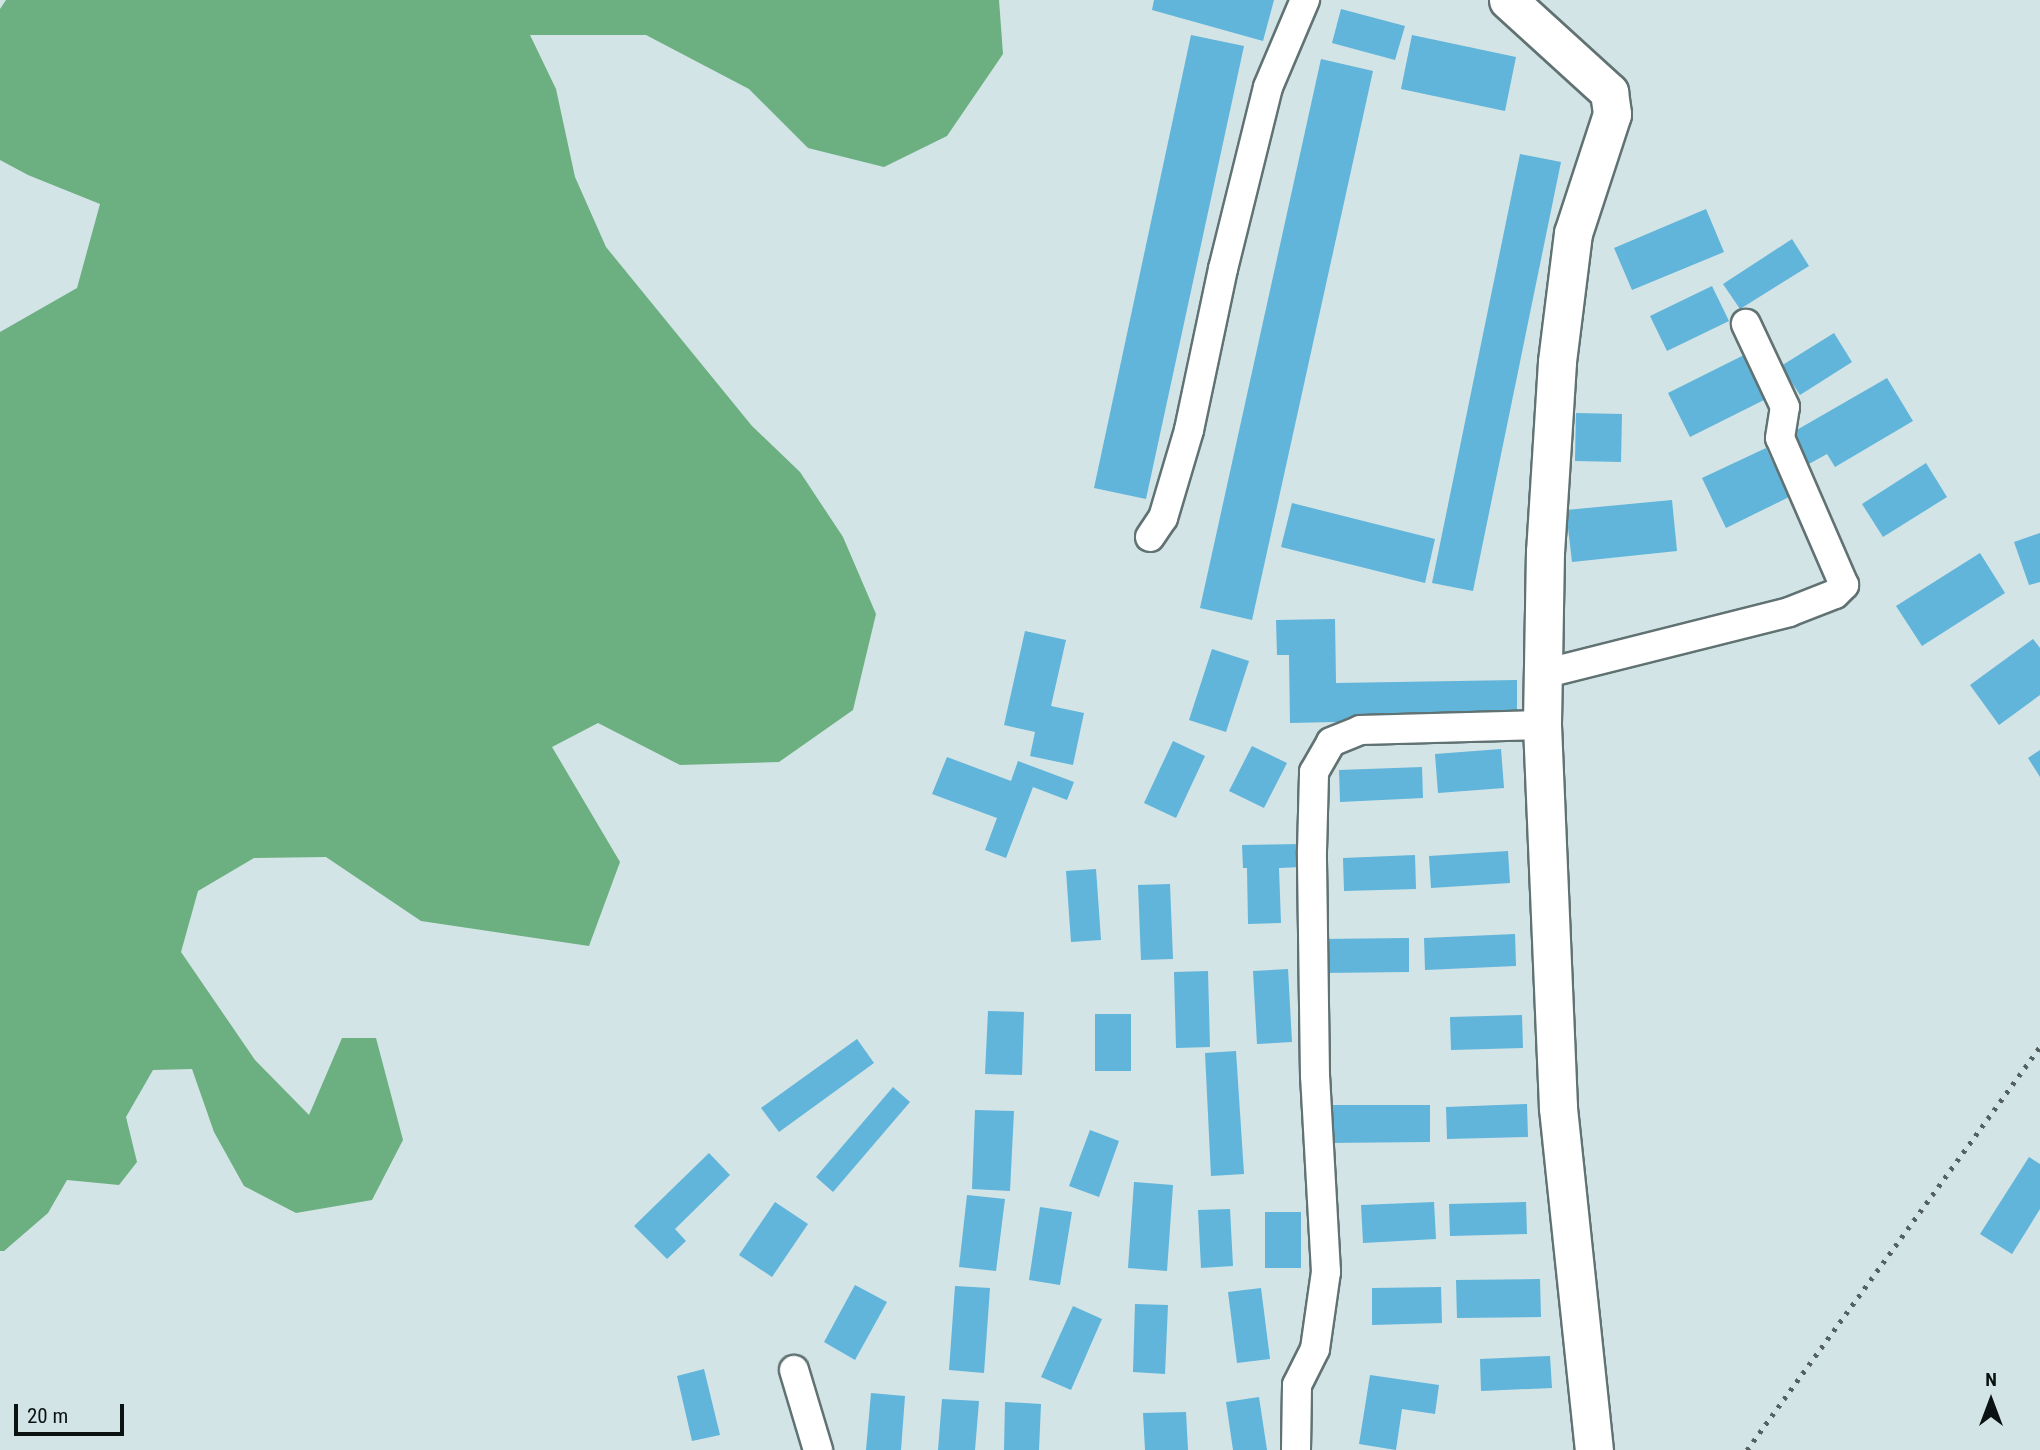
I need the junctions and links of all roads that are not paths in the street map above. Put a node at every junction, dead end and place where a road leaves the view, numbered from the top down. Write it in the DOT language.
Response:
graph roads {
  1 [pos="1305,0"];
  2 [pos="1508,0"];
  3 [pos="1746,324"];
  4 [pos="1150,537"];
  5 [pos="1543,674"];
  6 [pos="1542,725"];
  7 [pos="794,1370"];
  8 [pos="818,1450"];
  9 [pos="1296,1450"];
  10 [pos="1594,1450"];
  1 -- 4 [label="street"];
  2 -- 5 [label="street"];
  3 -- 5 [label="street"];
  5 -- 6 [label="street"];
  6 -- 9 [label="street"];
  6 -- 10 [label="street"];
  7 -- 8 [label="street"];
}
